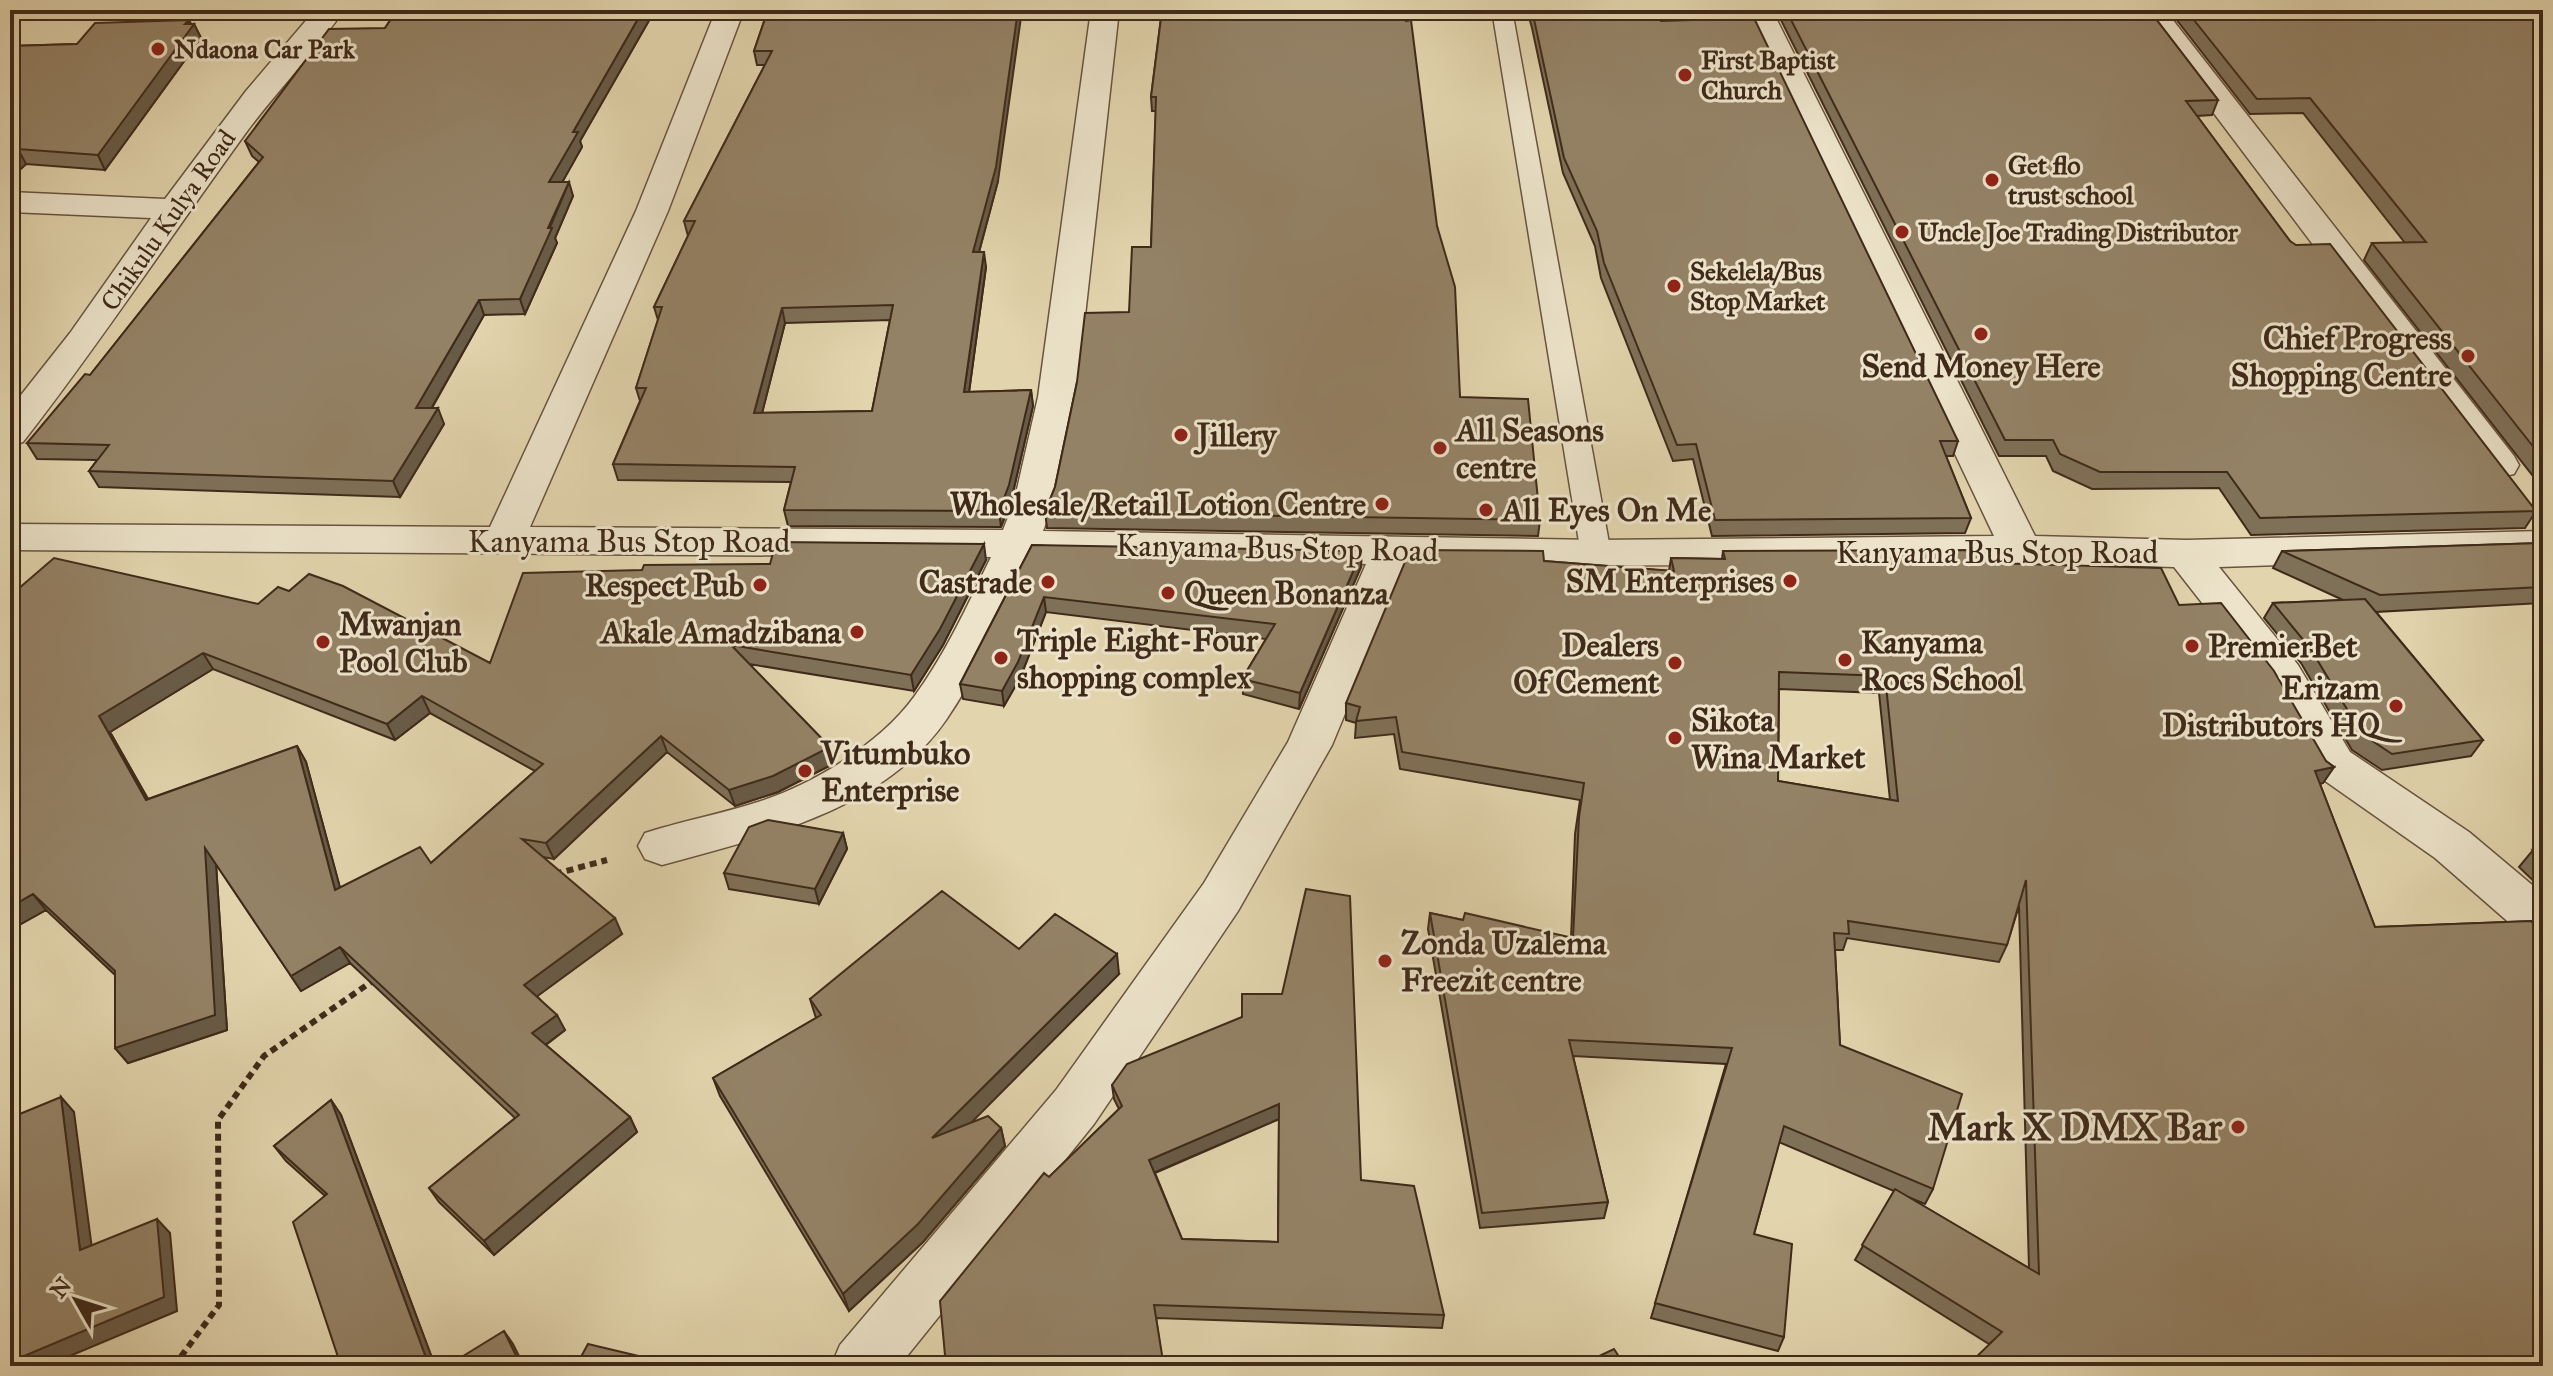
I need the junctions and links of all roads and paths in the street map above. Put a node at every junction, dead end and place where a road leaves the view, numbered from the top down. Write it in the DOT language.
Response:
graph roads {
  1 [pos="330,10"];
  2 [pos="730,10"];
  3 [pos="1105,10"];
  4 [pos="1502,10"];
  5 [pos="1758,10"];
  6 [pos="2150,10"];
  7 [pos="10,202"];
  8 [pos="174,209"];
  9 [pos="10,434"];
  10 [pos="2536,517"];
  11 [pos="10,537"];
  12 [pos="504,540"];
  13 [pos="1018,544"];
  14 [pos="1393,549"];
  15 [pos="2021,549"];
  16 [pos="1596,554"];
  17 [pos="2186,554"];
  18 [pos="662,846"];
  19 [pos="552,875"];
  20 [pos="2543,929"];
  21 [pos="381,975"];
  22 [pos="174,1366"];
  23 [pos="861,1366"];
  1 -- 8 [label="street, Chikulu Kulya Road"];
  2 -- 12 [label="street"];
  3 -- 13 [label="street"];
  4 -- 16 [label="lane"];
  5 -- 15 [label="street"];
  6 -- 10 [label="street"];
  7 -- 8 [label="street"];
  8 -- 9 [label="street, Chikulu Kulya Road"];
  10 -- 17 [label="street, Kanyama Bus Stop Road"];
  11 -- 12 [label="street, Kanyama Bus Stop Road"];
  12 -- 13 [label="street, Kanyama Bus Stop Road"];
  13 -- 14 [label="street, Kanyama Bus Stop Road"];
  13 -- 18 [label="street"];
  14 -- 16 [label="street, Kanyama Bus Stop Road"];
  14 -- 23 [label="street"];
  15 -- 16 [label="street, Kanyama Bus Stop Road"];
  15 -- 17 [label="street, Kanyama Bus Stop Road"];
  17 -- 20 [label="street"];
  18 -- 19 [label="path"];
  21 -- 22 [label="path"];
}
